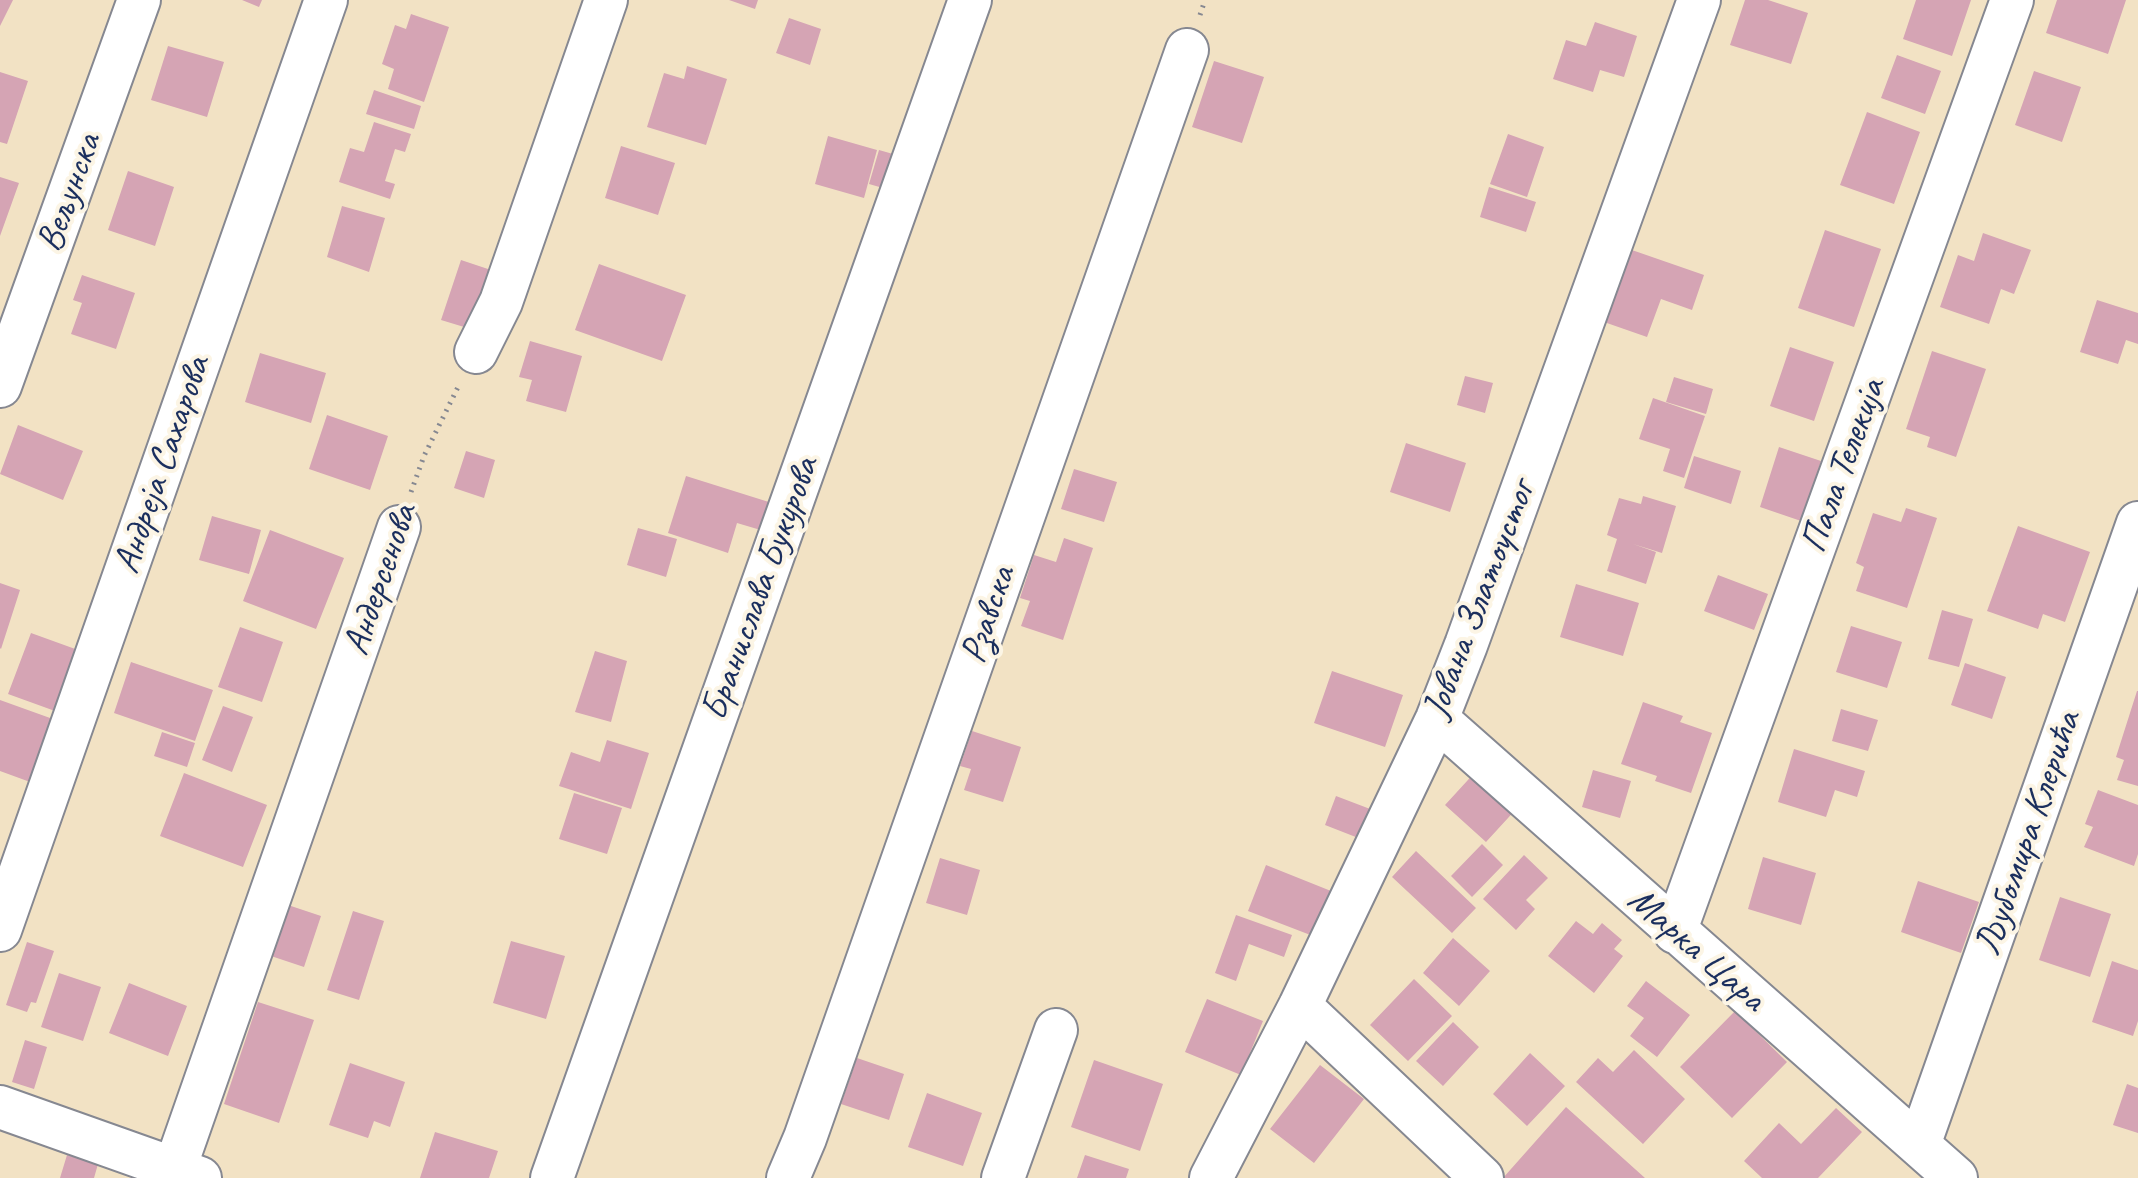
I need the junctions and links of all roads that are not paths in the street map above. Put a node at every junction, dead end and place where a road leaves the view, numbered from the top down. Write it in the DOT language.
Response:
graph roads {
  1 [pos="139,0"];
  2 [pos="326,0"];
  3 [pos="606,0"];
  4 [pos="970,0"];
  5 [pos="1699,0"];
  6 [pos="2012,0"];
  7 [pos="1187,50"];
  8 [pos="476,352"];
  9 [pos="0,386"];
  10 [pos="2138,523"];
  11 [pos="399,527"];
  12 [pos="1437,719"];
  13 [pos="0,930"];
  14 [pos="1675,932"];
  15 [pos="1300,1006"];
  16 [pos="1056,1030"];
  17 [pos="0,1107"];
  18 [pos="1919,1145"];
  19 [pos="188,1173"];
  20 [pos="552,1178"];
  21 [pos="788,1178"];
  22 [pos="1003,1178"];
  23 [pos="1211,1178"];
  24 [pos="1482,1178"];
  25 [pos="1956,1178"];
  1 -- 9 [label="street, Вељунска"];
  2 -- 13 [label="street, Андреја Сахарова"];
  3 -- 8 [label="street"];
  4 -- 20 [label="street, Бранислава Букурова"];
  5 -- 12 [label="street, Јована Златоустог"];
  6 -- 14 [label="street, Пала Телекија"];
  7 -- 21 [label="street, Рзавска"];
  10 -- 18 [label="street, Љубомира Клерића"];
  11 -- 19 [label="street, Андерсенова"];
  12 -- 14 [label="street, Марка Цара"];
  12 -- 15 [label="street, Јована Златоустог"];
  14 -- 18 [label="street, Марка Цара"];
  15 -- 23 [label="street, Јована Златоустог"];
  15 -- 24 [label="street"];
  16 -- 22 [label="street"];
  17 -- 19 [label="street"];
  18 -- 25 [label="street, Марка Цара"];
}
